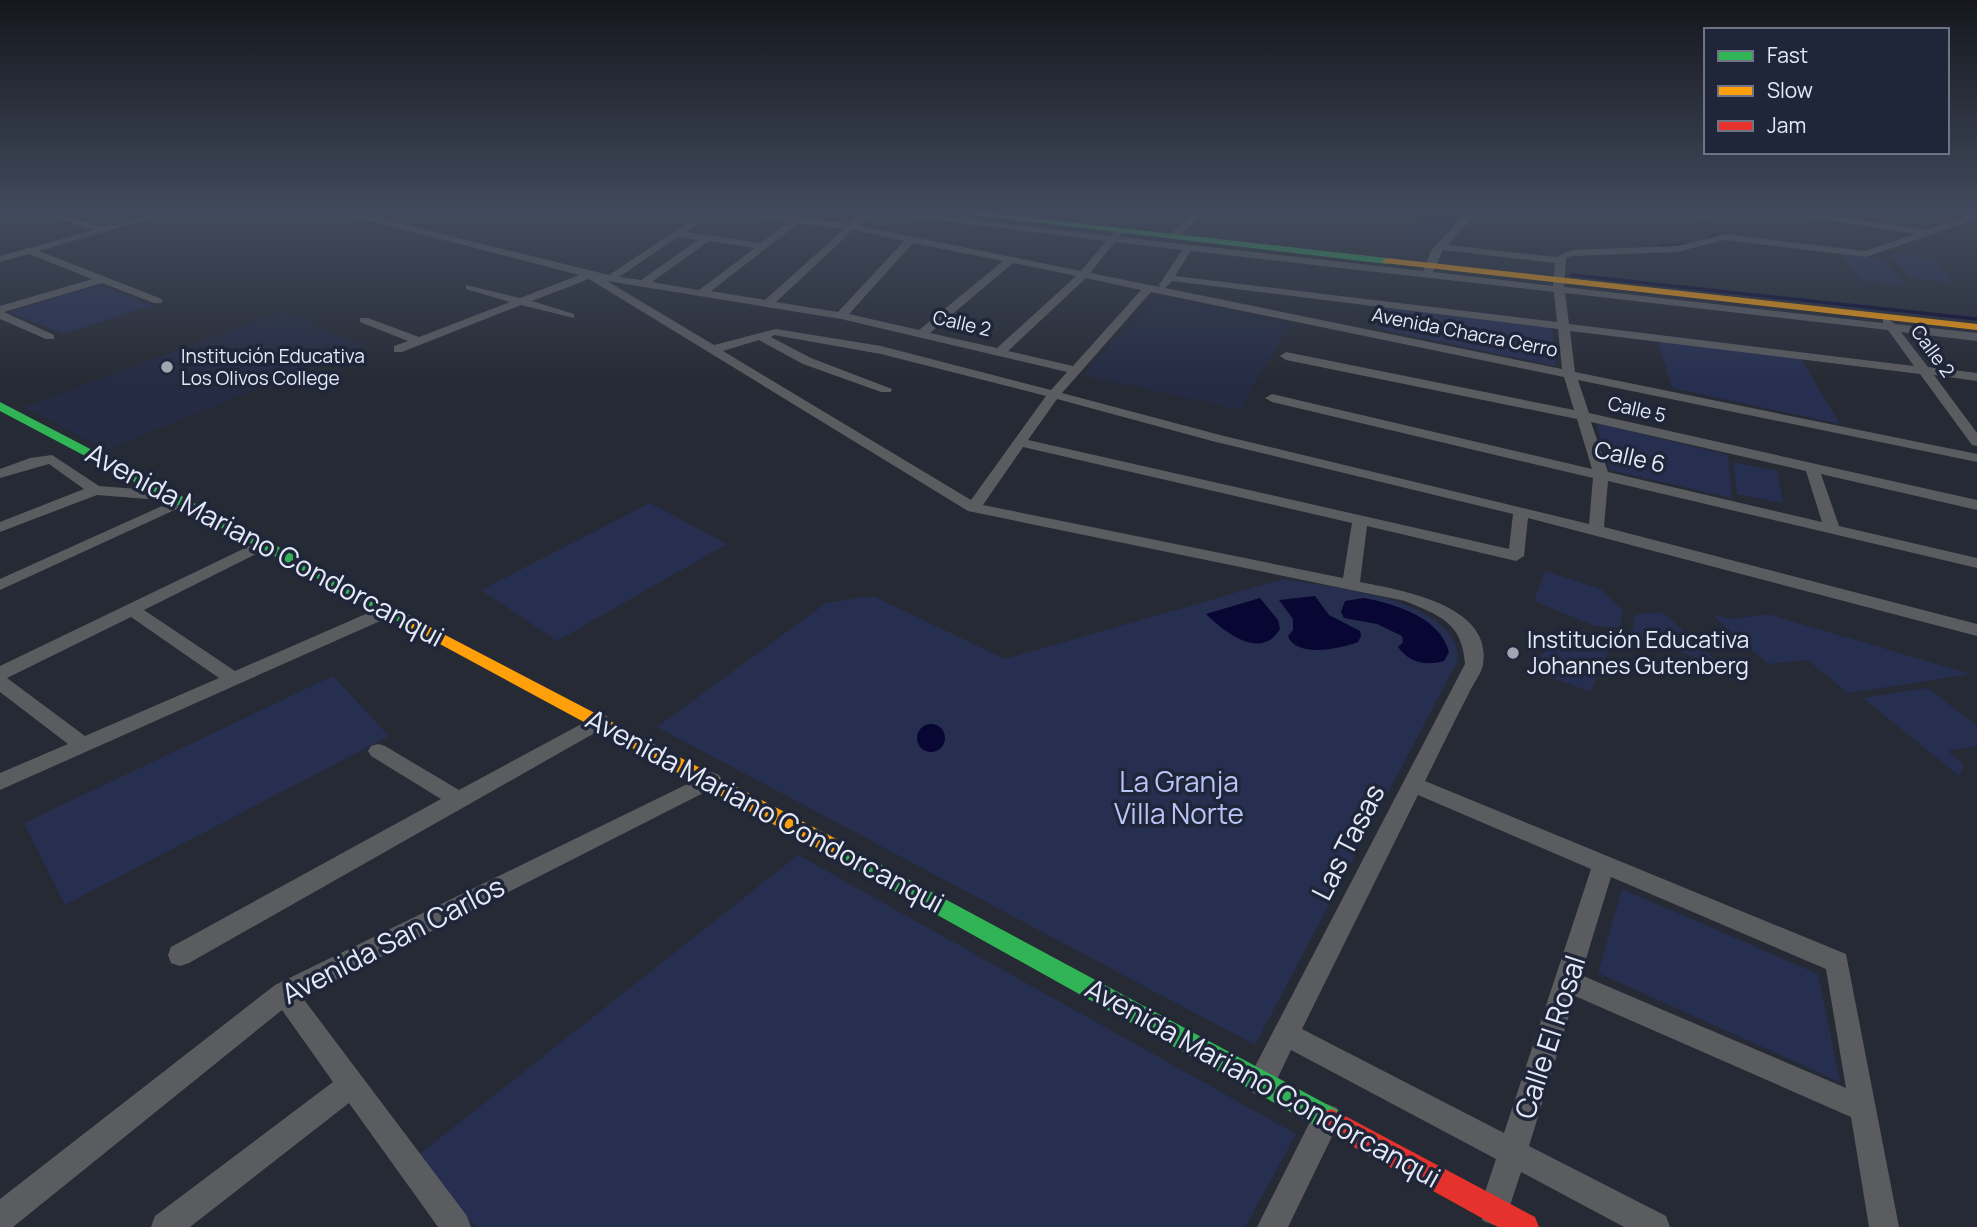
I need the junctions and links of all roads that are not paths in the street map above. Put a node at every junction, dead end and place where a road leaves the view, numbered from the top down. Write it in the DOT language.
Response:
graph roads {
  1 [pos="80,270"];
  2 [pos="571,270"];
  3 [pos="621,270"];
  4 [pos="662,270"];
  5 [pos="731,270"];
  6 [pos="803,270"];
  7 [pos="883,270"];
  8 [pos="999,270"];
  9 [pos="1060,270"];
  10 [pos="1087,270"];
  11 [pos="1174,270"];
  12 [pos="1525,270"];
  13 [pos="1525,270"];
  14 [pos="1559,270"];
  15 [pos="1559,274"];
  16 [pos="590,275"];
  17 [pos="614,275"];
  18 [pos="1083,275"];
  19 [pos="1169,278"];
  20 [pos="103,279"];
  21 [pos="644,283"];
  22 [pos="1659,284"];
  23 [pos="470,287"];
  24 [pos="1154,289"];
  25 [pos="1762,289"];
  26 [pos="703,292"];
  27 [pos="158,301"];
  28 [pos="521,302"];
  29 [pos="768,303"];
  30 [pos="1771,304"];
  31 [pos="813,311"];
  32 [pos="1977,312"];
  33 [pos="0,313"];
  34 [pos="570,316"];
  35 [pos="841,316"];
  36 [pos="364,320"];
  37 [pos="1887,322"];
  38 [pos="1564,326"];
  39 [pos="1977,327"];
  40 [pos="776,332"];
  41 [pos="923,333"];
  42 [pos="760,336"];
  43 [pos="50,337"];
  44 [pos="1977,337"];
  45 [pos="419,341"];
  46 [pos="398,349"];
  47 [pos="711,350"];
  48 [pos="1001,351"];
  49 [pos="1286,356"];
  50 [pos="1076,370"];
  51 [pos="1924,371"];
  52 [pos="1569,373"];
  53 [pos="1977,377"];
  54 [pos="886,390"];
  55 [pos="1054,394"];
  56 [pos="1272,398"];
  57 [pos="0,405"];
  58 [pos="1583,416"];
  59 [pos="1019,442"];
  60 [pos="1977,442"];
  61 [pos="1977,458"];
  62 [pos="1812,468"];
  63 [pos="1601,473"];
  64 [pos="0,474"];
  65 [pos="94,490"];
  66 [pos="180,500"];
  67 [pos="1977,505"];
  68 [pos="973,508"];
  69 [pos="1521,512"];
  70 [pos="1360,519"];
  71 [pos="0,527"];
  72 [pos="1832,528"];
  73 [pos="1596,530"];
  74 [pos="264,544"];
  75 [pos="1977,563"];
  76 [pos="1351,583"];
  77 [pos="0,585"];
  78 [pos="131,609"];
  79 [pos="390,610"];
  80 [pos="1977,630"];
  81 [pos="0,674"];
  82 [pos="234,679"];
  83 [pos="0,682"];
  84 [pos="600,721"];
  85 [pos="84,746"];
  86 [pos="378,751"];
  87 [pos="712,780"];
  88 [pos="0,782"];
  89 [pos="1413,784"];
  90 [pos="459,800"];
  91 [pos="1604,864"];
  92 [pos="180,955"];
  93 [pos="1567,981"];
  94 [pos="284,993"];
  95 [pos="1286,1034"];
  96 [pos="1261,1083"];
  97 [pos="352,1084"];
  98 [pos="1863,1109"];
  99 [pos="1326,1118"];
  100 [pos="1513,1153"];
  101 [pos="1494,1210"];
  102 [pos="0,1218"];
  103 [pos="166,1227"];
  104 [pos="456,1227"];
  105 [pos="1272,1227"];
  106 [pos="1525,1227"];
  107 [pos="1655,1227"];
  108 [pos="1884,1227"];
  1 -- 20 [label="street"];
  2 -- 16 [label="street"];
  3 -- 17 [label="street"];
  4 -- 21 [label="street"];
  5 -- 26 [label="street"];
  6 -- 29 [label="street"];
  7 -- 35 [label="street"];
  8 -- 41 [label="street"];
  9 -- 18 [label="street, Avenida Chacra Cerro"];
  10 -- 18 [label="street"];
  11 -- 19 [label="street"];
  12 -- 15 [label="main road"];
  13 -- 15 [label="street"];
  14 -- 15 [label="street"];
  15 -- 22 [label="main road"];
  15 -- 37 [label="street"];
  15 -- 38 [label="street"];
  16 -- 21 [label="street, Calle 2"];
  16 -- 28 [label="street"];
  16 -- 47 [label="street"];
  18 -- 24 [label="street, Avenida Chacra Cerro"];
  18 -- 48 [label="street"];
  19 -- 24 [label="street"];
  19 -- 38 [label="street"];
  20 -- 27 [label="street"];
  20 -- 33 [label="street"];
  21 -- 26 [label="street, Calle 2"];
  22 -- 25 [label="main road"];
  22 -- 30 [label="main road"];
  23 -- 28 [label="street"];
  24 -- 50 [label="street"];
  24 -- 52 [label="street, Avenida Chacra Cerro"];
  25 -- 30 [label="main road"];
  25 -- 32 [label="main road"];
  26 -- 29 [label="street, Calle 2"];
  28 -- 34 [label="street"];
  28 -- 45 [label="street"];
  29 -- 31 [label="street, Calle 2"];
  30 -- 37 [label="main road"];
  31 -- 35 [label="street, Calle 2"];
  31 -- 40 [label="street"];
  33 -- 43 [label="street"];
  35 -- 41 [label="street, Calle 2"];
  36 -- 45 [label="street"];
  37 -- 39 [label="main road"];
  37 -- 44 [label="street"];
  37 -- 51 [label="street, Calle 2"];
  38 -- 51 [label="street"];
  38 -- 52 [label="street"];
  40 -- 42 [label="street"];
  40 -- 55 [label="street"];
  41 -- 48 [label="street, Calle 2"];
  42 -- 47 [label="street"];
  42 -- 54 [label="street"];
  45 -- 46 [label="street"];
  47 -- 68 [label="street"];
  48 -- 50 [label="street, Calle 2"];
  49 -- 58 [label="street, Calle 5"];
  50 -- 55 [label="street"];
  51 -- 53 [label="street"];
  51 -- 60 [label="street, Calle 2"];
  52 -- 58 [label="street"];
  52 -- 61 [label="street, Avenida Chacra Cerro"];
  55 -- 59 [label="street"];
  55 -- 69 [label="street"];
  56 -- 63 [label="street, Calle 6"];
  57 -- 66 [label="main road, Avenida Mariano Condorcanqui"];
  58 -- 62 [label="street, Calle 5"];
  58 -- 63 [label="street"];
  59 -- 68 [label="street"];
  59 -- 70 [label="street"];
  62 -- 67 [label="street, Calle 5"];
  62 -- 72 [label="street"];
  63 -- 72 [label="street, Calle 6"];
  63 -- 73 [label="street"];
  64 -- 65 [label="street"];
  65 -- 66 [label="street"];
  65 -- 71 [label="street"];
  66 -- 74 [label="main road, Avenida Mariano Condorcanqui"];
  66 -- 77 [label="street"];
  68 -- 76 [label="street"];
  69 -- 70 [label="street"];
  69 -- 73 [label="street"];
  70 -- 76 [label="street"];
  72 -- 75 [label="street, Calle 6"];
  73 -- 80 [label="street"];
  74 -- 78 [label="street"];
  74 -- 79 [label="main road, Avenida Mariano Condorcanqui"];
  76 -- 89 [label="street, Las Tasas"];
  78 -- 81 [label="street"];
  78 -- 82 [label="street"];
  79 -- 82 [label="street"];
  79 -- 84 [label="main road, Avenida Mariano Condorcanqui"];
  82 -- 85 [label="street"];
  83 -- 85 [label="street"];
  84 -- 87 [label="main road, Avenida Mariano Condorcanqui"];
  84 -- 90 [label="street"];
  85 -- 88 [label="street"];
  86 -- 90 [label="street"];
  87 -- 94 [label="street, Avenida San Carlos"];
  87 -- 96 [label="main road, Avenida Mariano Condorcanqui"];
  89 -- 91 [label="street"];
  89 -- 95 [label="street, Las Tasas"];
  90 -- 92 [label="street"];
  91 -- 93 [label="street, Calle El Rosal"];
  91 -- 98 [label="street"];
  93 -- 98 [label="street"];
  93 -- 100 [label="street, Calle El Rosal"];
  94 -- 97 [label="street"];
  94 -- 102 [label="street, Avenida San Carlos"];
  95 -- 96 [label="street, Las Tasas"];
  95 -- 100 [label="street"];
  96 -- 99 [label="main road, Avenida Mariano Condorcanqui"];
  97 -- 103 [label="street"];
  97 -- 104 [label="street"];
  98 -- 108 [label="street"];
  99 -- 101 [label="main road, Avenida Mariano Condorcanqui"];
  99 -- 105 [label="street"];
  100 -- 101 [label="street, Calle El Rosal"];
  100 -- 107 [label="street"];
  101 -- 106 [label="main road, Avenida Mariano Condorcanqui"];
}
